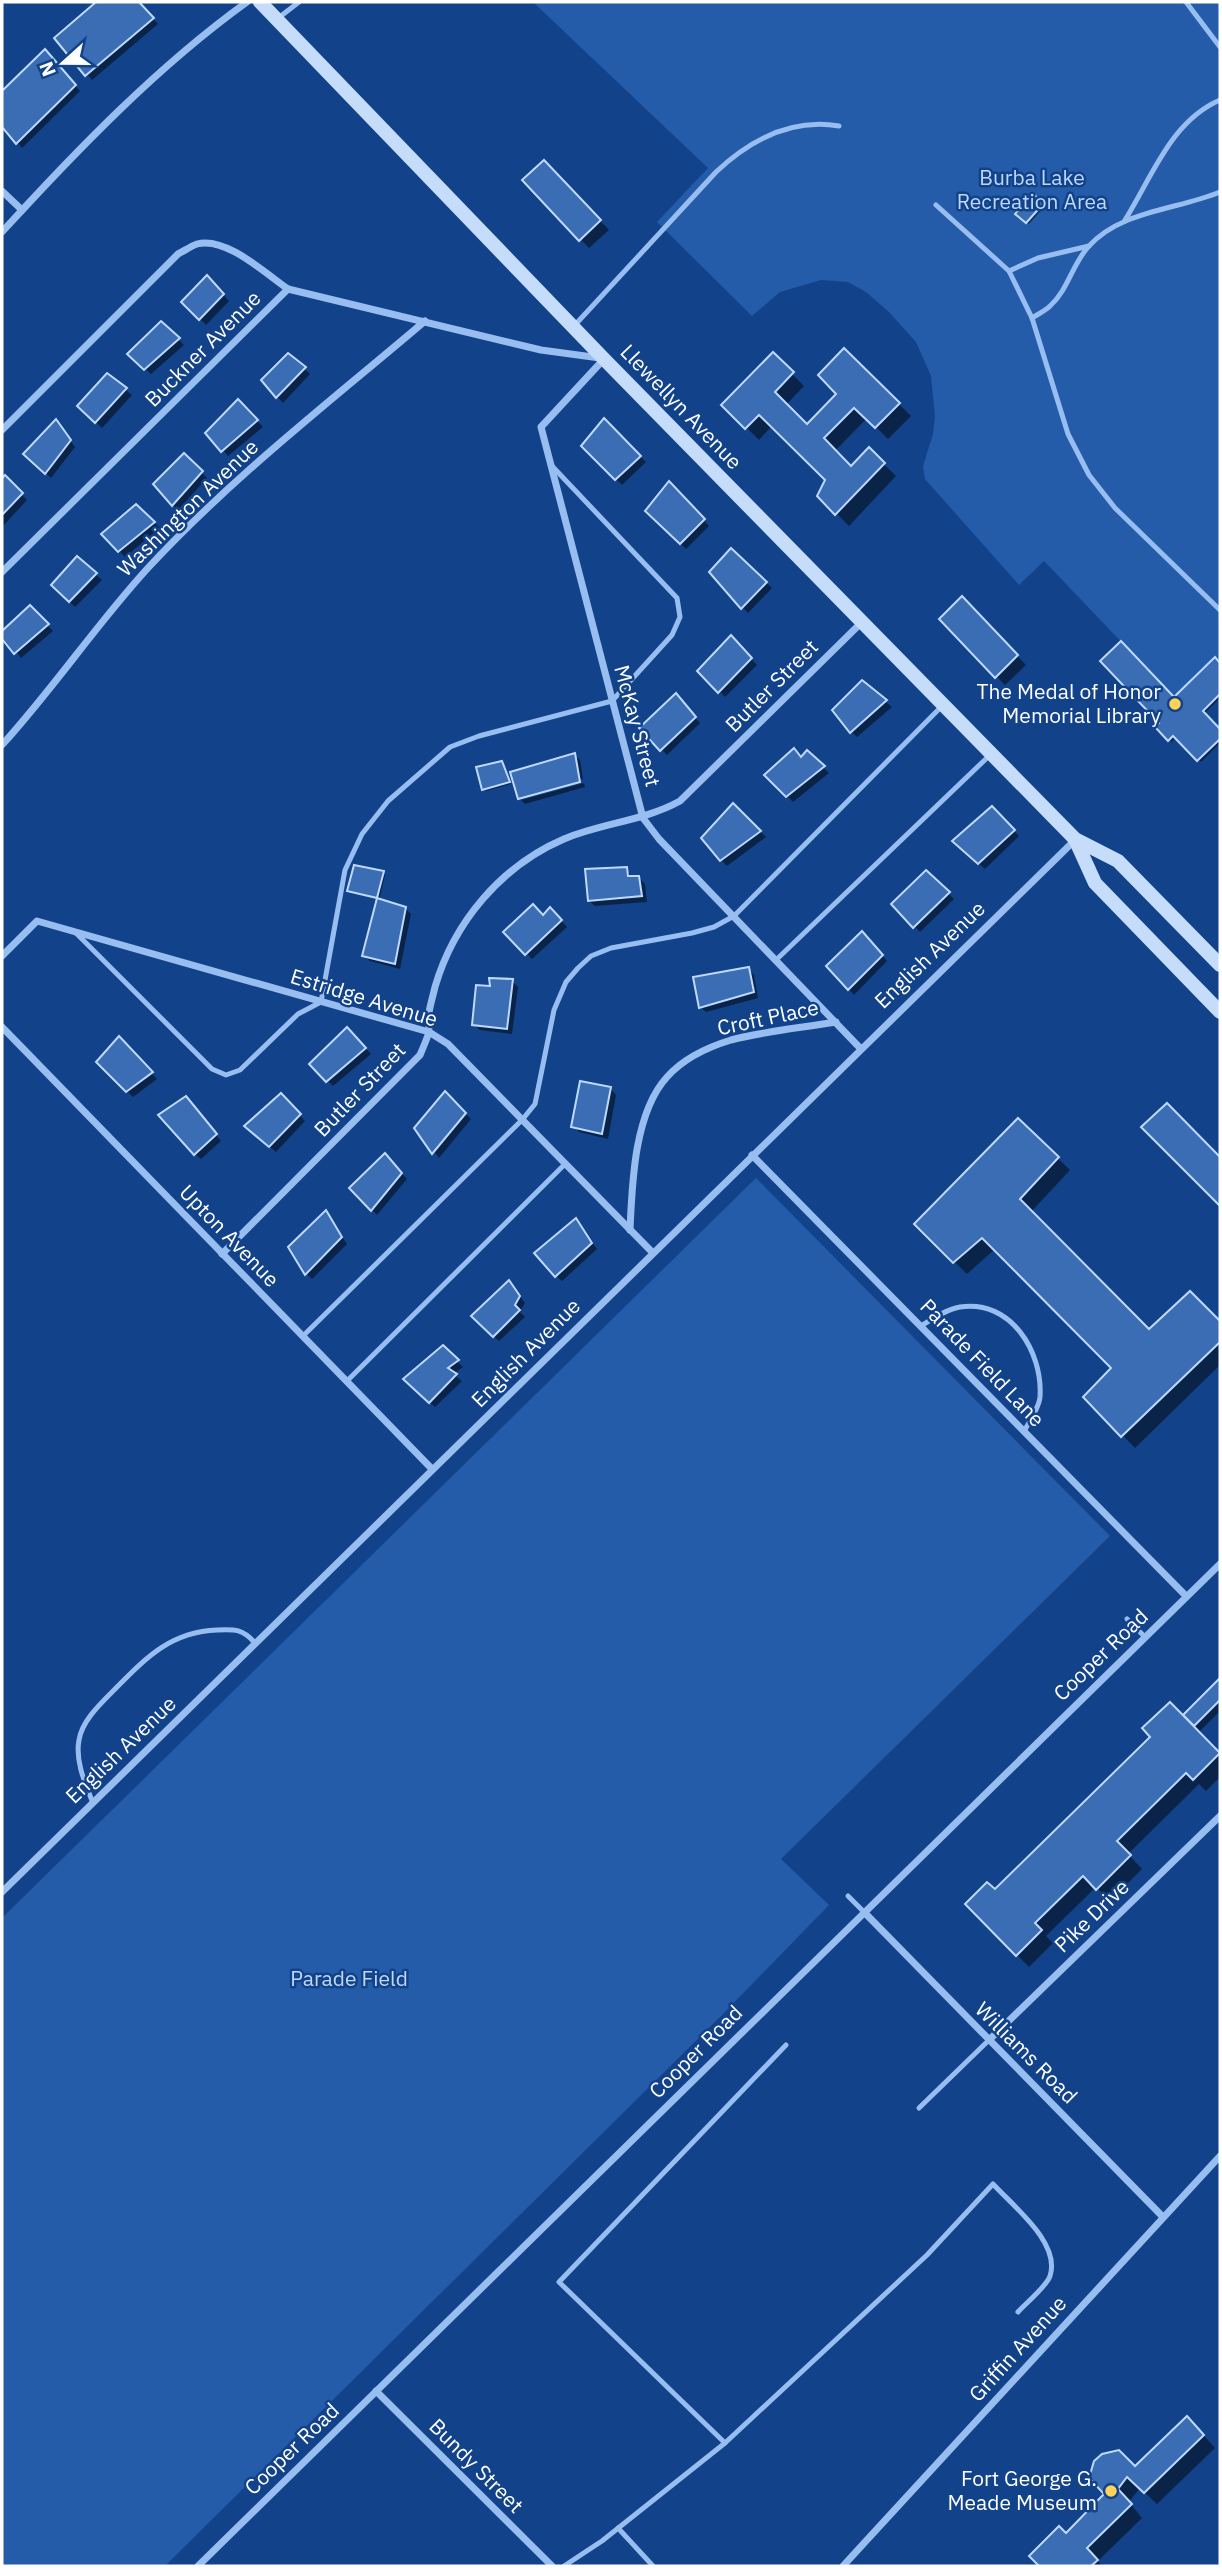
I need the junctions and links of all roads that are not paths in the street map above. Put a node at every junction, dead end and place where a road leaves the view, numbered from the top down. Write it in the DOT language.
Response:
graph roads {
  1 [pos="247,2"];
  2 [pos="260,2"];
  3 [pos="299,2"];
  4 [pos="1186,2"];
  5 [pos="277,20"];
  6 [pos="1220,47"];
  7 [pos="1220,100"];
  8 [pos="839,126"];
  9 [pos="2,191"];
  10 [pos="1220,192"];
  11 [pos="936,205"];
  12 [pos="22,210"];
  13 [pos="1125,220"];
  14 [pos="2,232"];
  15 [pos="1089,246"];
  16 [pos="1009,271"];
  17 [pos="288,289"];
  18 [pos="1032,317"];
  19 [pos="425,321"];
  20 [pos="573,326"];
  21 [pos="604,359"];
  22 [pos="2,429"];
  23 [pos="552,466"];
  24 [pos="2,572"];
  25 [pos="1220,610"];
  26 [pos="862,622"];
  27 [pos="612,701"];
  28 [pos="944,705"];
  29 [pos="2,745"];
  30 [pos="992,753"];
  31 [pos="643,818"];
  32 [pos="1075,839"];
  33 [pos="734,916"];
  34 [pos="75,932"];
  35 [pos="2,956"];
  36 [pos="776,960"];
  37 [pos="1220,965"];
  38 [pos="321,1002"];
  39 [pos="1220,1012"];
  40 [pos="836,1022"];
  41 [pos="2,1027"];
  42 [pos="429,1032"];
  43 [pos="860,1048"];
  44 [pos="522,1120"];
  45 [pos="752,1154"];
  46 [pos="564,1165"];
  47 [pos="630,1230"];
  48 [pos="653,1253"];
  49 [pos="222,1254"];
  50 [pos="921,1326"];
  51 [pos="303,1336"];
  52 [pos="347,1381"];
  53 [pos="1024,1432"];
  54 [pos="432,1469"];
  55 [pos="1220,1564"];
  56 [pos="1186,1597"];
  57 [pos="1127,1619"];
  58 [pos="1145,1637"];
  59 [pos="256,1643"];
  60 [pos="93,1803"];
  61 [pos="1220,1816"];
  62 [pos="2,1892"];
  63 [pos="848,1896"];
  64 [pos="864,1912"];
  65 [pos="989,2040"];
  66 [pos="786,2045"];
  67 [pos="919,2108"];
  68 [pos="1220,2156"];
  69 [pos="1163,2217"];
  70 [pos="1018,2312"];
  71 [pos="376,2391"];
  72 [pos="725,2443"];
  73 [pos="618,2528"];
  74 [pos="198,2566"];
  75 [pos="552,2566"];
  76 [pos="564,2566"];
  77 [pos="653,2566"];
  78 [pos="843,2566"];
  1 -- 12 [label="street"];
  2 -- 5 [label="street, Llewellyn Avenue"];
  3 -- 5 [label="lane"];
  4 -- 6 [label="lane"];
  5 -- 20 [label="street, Llewellyn Avenue"];
  7 -- 13 [label="lane"];
  8 -- 20 [label="lane"];
  9 -- 12 [label="street"];
  10 -- 13 [label="lane"];
  11 -- 16 [label="lane"];
  12 -- 14 [label="street"];
  13 -- 15 [label="lane"];
  15 -- 16 [label="lane"];
  15 -- 18 [label="lane"];
  16 -- 18 [label="lane"];
  17 -- 19 [label="street, Buckner Avenue"];
  17 -- 22 [label="street"];
  17 -- 24 [label="street, Buckner Avenue"];
  18 -- 25 [label="lane"];
  19 -- 21 [label="street, Buckner Avenue"];
  19 -- 29 [label="street, Washington Avenue"];
  20 -- 21 [label="street, Llewellyn Avenue"];
  21 -- 23 [label="street, McKay Street"];
  21 -- 26 [label="street, Llewellyn Avenue"];
  23 -- 27 [label="street, McKay Street"];
  23 -- 27 [label="lane"];
  26 -- 28 [label="street, Llewellyn Avenue"];
  26 -- 31 [label="street, Butler Street"];
  27 -- 31 [label="street, McKay Street"];
  27 -- 38 [label="lane"];
  28 -- 30 [label="street, Llewellyn Avenue"];
  28 -- 33 [label="lane"];
  30 -- 32 [label="street, Llewellyn Avenue"];
  30 -- 36 [label="lane"];
  31 -- 33 [label="street, McKay Street"];
  31 -- 42 [label="street, Butler Street"];
  32 -- 37 [label="street, Llewellyn Avenue"];
  32 -- 39 [label="street, Llewellyn Avenue"];
  32 -- 43 [label="street, English Avenue"];
  33 -- 36 [label="street, McKay Street"];
  33 -- 44 [label="lane"];
  34 -- 35 [label="street, Estridge Avenue"];
  34 -- 38 [label="street, Estridge Avenue"];
  34 -- 38 [label="lane"];
  36 -- 40 [label="street, McKay Street"];
  38 -- 42 [label="street, Estridge Avenue"];
  40 -- 43 [label="street, McKay Street"];
  40 -- 47 [label="street, Croft Place"];
  41 -- 49 [label="street, Upton Avenue"];
  42 -- 44 [label="street, Estridge Avenue"];
  42 -- 49 [label="street, Butler Street"];
  43 -- 45 [label="street, English Avenue"];
  44 -- 46 [label="street, Estridge Avenue"];
  44 -- 51 [label="lane"];
  45 -- 48 [label="street, English Avenue"];
  45 -- 50 [label="street, Parade Field Lane"];
  46 -- 47 [label="street, Estridge Avenue"];
  46 -- 52 [label="lane"];
  47 -- 48 [label="street, Estridge Avenue"];
  48 -- 54 [label="street, English Avenue"];
  49 -- 51 [label="street, Upton Avenue"];
  50 -- 53 [label="street, Parade Field Lane"];
  50 -- 53 [label="lane"];
  51 -- 52 [label="street, Upton Avenue"];
  52 -- 54 [label="street, Upton Avenue"];
  53 -- 56 [label="street, Parade Field Lane"];
  54 -- 59 [label="street, English Avenue"];
  55 -- 56 [label="street, Cooper Road"];
  56 -- 58 [label="street, Cooper Road"];
  57 -- 58 [label="lane"];
  58 -- 64 [label="street, Cooper Road"];
  59 -- 60 [label="street, English Avenue"];
  59 -- 60 [label="lane"];
  60 -- 62 [label="street, English Avenue"];
  61 -- 65 [label="street, Pike Drive"];
  63 -- 64 [label="lane"];
  64 -- 65 [label="street, Williams Road"];
  64 -- 71 [label="street, Cooper Road"];
  65 -- 67 [label="lane"];
  65 -- 69 [label="street, Williams Road"];
  66 -- 72 [label="lane"];
  68 -- 69 [label="street, Griffin Avenue"];
  69 -- 78 [label="street, Griffin Avenue"];
  70 -- 72 [label="lane"];
  71 -- 74 [label="street, Cooper Road"];
  71 -- 75 [label="street, Bundy Street"];
  72 -- 73 [label="lane"];
  73 -- 76 [label="lane"];
  73 -- 77 [label="lane"];
}
